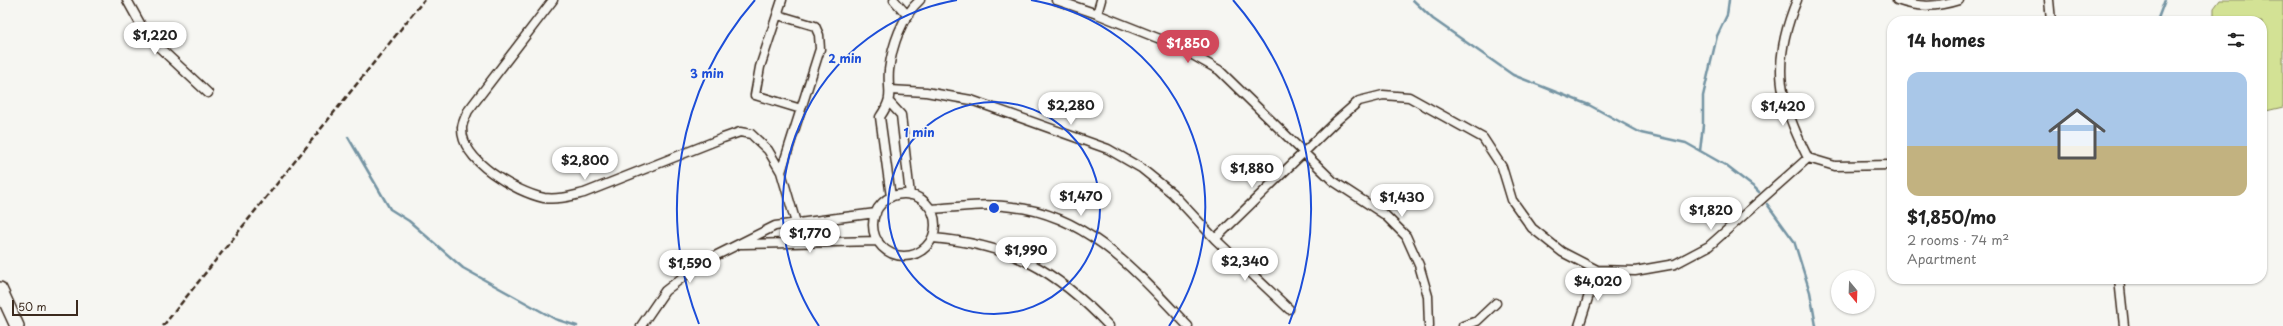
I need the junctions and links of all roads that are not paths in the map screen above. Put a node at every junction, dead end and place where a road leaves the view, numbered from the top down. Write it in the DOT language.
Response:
graph roads {
  1 [pos="127,0"];
  2 [pos="553,0"];
  3 [pos="782,0"];
  4 [pos="894,0"];
  5 [pos="920,0"];
  6 [pos="1056,0"];
  7 [pos="1101,0"];
  8 [pos="1797,0"];
  9 [pos="1897,0"];
  10 [pos="1958,0"];
  11 [pos="2049,0"];
  12 [pos="1097,14"];
  13 [pos="778,15"];
  14 [pos="908,16"];
  15 [pos="2051,16"];
  16 [pos="890,90"];
  17 [pos="208,93"];
  18 [pos="890,103"];
  19 [pos="801,109"];
  20 [pos="1304,152"];
  21 [pos="1808,158"];
  22 [pos="1887,165"];
  23 [pos="781,172"];
  24 [pos="910,195"];
  25 [pos="891,198"];
  26 [pos="931,209"];
  27 [pos="876,213"];
  28 [pos="796,223"];
  29 [pos="933,238"];
  30 [pos="1215,239"];
  31 [pos="878,241"];
  32 [pos="741,244"];
  33 [pos="1597,270"];
  34 [pos="2120,284"];
  35 [pos="0,289"];
  36 [pos="1496,303"];
  37 [pos="1289,309"];
  38 [pos="17,326"];
  39 [pos="641,326"];
  40 [pos="1109,326"];
  41 [pos="1188,326"];
  42 [pos="1429,326"];
  43 [pos="1463,326"];
  44 [pos="1579,326"];
  45 [pos="2124,326"];
  1 -- 17 [label="street"];
  2 -- 23 [label="street"];
  3 -- 13 [label="street"];
  4 -- 14 [label="street"];
  5 -- 14 [label="street"];
  6 -- 12 [label="street"];
  7 -- 12 [label="street"];
  8 -- 21 [label="street"];
  9 -- 10 [label="street"];
  11 -- 15 [label="street"];
  12 -- 20 [label="street"];
  13 -- 19 [label="street"];
  13 -- 19 [label="street"];
  14 -- 16 [label="street"];
  16 -- 18 [label="street"];
  16 -- 30 [label="street"];
  18 -- 24 [label="street"];
  18 -- 25 [label="street"];
  19 -- 23 [label="street"];
  20 -- 30 [label="street"];
  20 -- 33 [label="street"];
  20 -- 42 [label="street"];
  21 -- 22 [label="street"];
  21 -- 33 [label="street"];
  23 -- 28 [label="street"];
  24 -- 25 [label="street"];
  24 -- 26 [label="street"];
  25 -- 27 [label="street"];
  26 -- 29 [label="street"];
  26 -- 41 [label="street"];
  27 -- 28 [label="street"];
  27 -- 31 [label="street"];
  28 -- 32 [label="street"];
  29 -- 31 [label="street"];
  29 -- 40 [label="street"];
  30 -- 37 [label="street"];
  31 -- 32 [label="street"];
  32 -- 39 [label="street"];
  33 -- 44 [label="street"];
  34 -- 45 [label="street"];
  35 -- 38 [label="main road"];
  36 -- 43 [label="street"];
}
